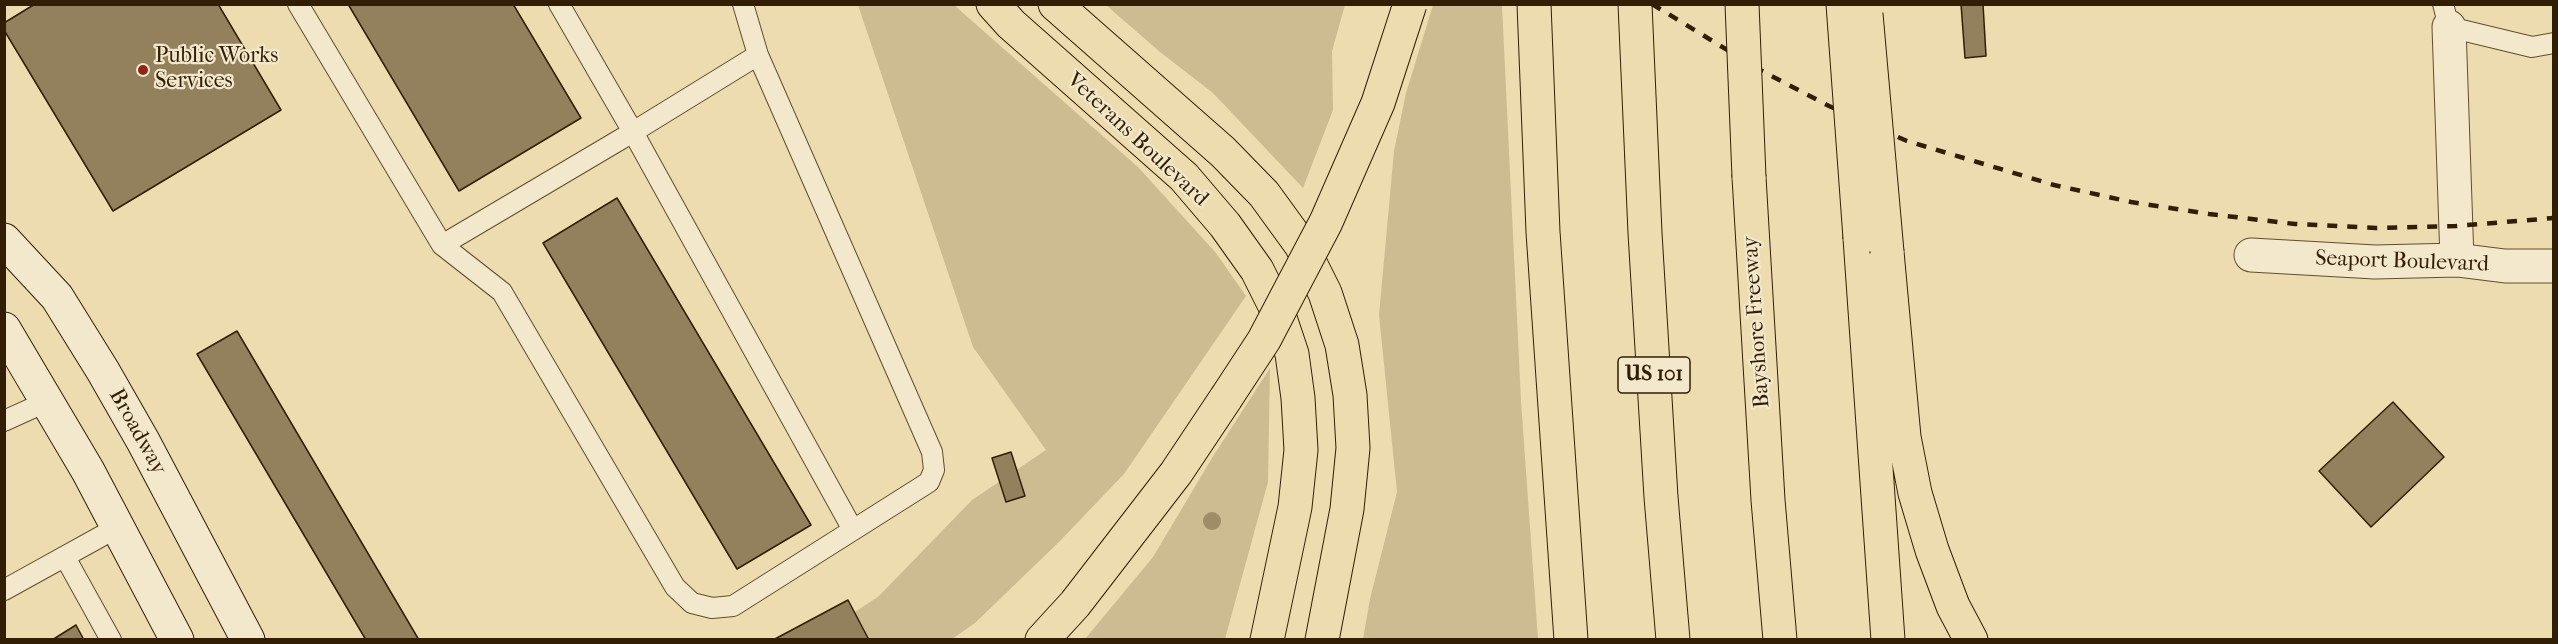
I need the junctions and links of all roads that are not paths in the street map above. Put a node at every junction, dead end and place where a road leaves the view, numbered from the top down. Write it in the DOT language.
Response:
graph roads {
  1 [pos="298,4"];
  2 [pos="559,4"];
  3 [pos="743,4"];
  4 [pos="993,4"];
  5 [pos="1055,4"];
  6 [pos="1410,4"];
  7 [pos="1534,4"];
  8 [pos="1635,4"];
  9 [pos="1742,4"];
  10 [pos="1858,8"];
  11 [pos="2446,16"];
  12 [pos="2553,43"];
  13 [pos="758,55"];
  14 [pos="633,132"];
  15 [pos="4,240"];
  16 [pos="442,245"];
  17 [pos="1874,245"];
  18 [pos="2251,255"];
  19 [pos="2457,260"];
  20 [pos="2553,266"];
  21 [pos="4,329"];
  22 [pos="48,401"];
  23 [pos="4,421"];
  24 [pos="118,527"];
  25 [pos="852,530"];
  26 [pos="64,557"];
  27 [pos="4,590"];
  28 [pos="111,639"];
  29 [pos="177,639"];
  30 [pos="248,639"];
  31 [pos="1042,639"];
  32 [pos="1267,639"];
  33 [pos="1322,639"];
  34 [pos="1571,639"];
  35 [pos="1674,639"];
  36 [pos="1780,639"];
  37 [pos="1888,639"];
  38 [pos="1971,639"];
  1 -- 16 [label="lane"];
  2 -- 14 [label="lane"];
  3 -- 13 [label="lane"];
  4 -- 32 [label="main road, Veterans Boulevard"];
  5 -- 33 [label="main road, Veterans Boulevard"];
  6 -- 31 [label="main road, bridge"];
  7 -- 34 [label="main road"];
  8 -- 35 [label="main road, US 101"];
  9 -- 36 [label="main road, Bayshore Freeway, bridge"];
  10 -- 17 [label="main road, bridge"];
  11 -- 12 [label="lane"];
  11 -- 19 [label="street"];
  13 -- 14 [label="lane"];
  13 -- 25 [label="lane"];
  14 -- 16 [label="lane"];
  14 -- 25 [label="lane"];
  15 -- 30 [label="street, Broadway"];
  16 -- 25 [label="lane"];
  17 -- 37 [label="main road"];
  17 -- 38 [label="main road"];
  18 -- 19 [label="street, Seaport Boulevard"];
  19 -- 20 [label="street, Seaport Boulevard"];
  21 -- 22 [label="street"];
  22 -- 23 [label="lane"];
  22 -- 24 [label="street"];
  24 -- 26 [label="lane"];
  24 -- 29 [label="street"];
  26 -- 27 [label="lane"];
  26 -- 28 [label="lane"];
}
